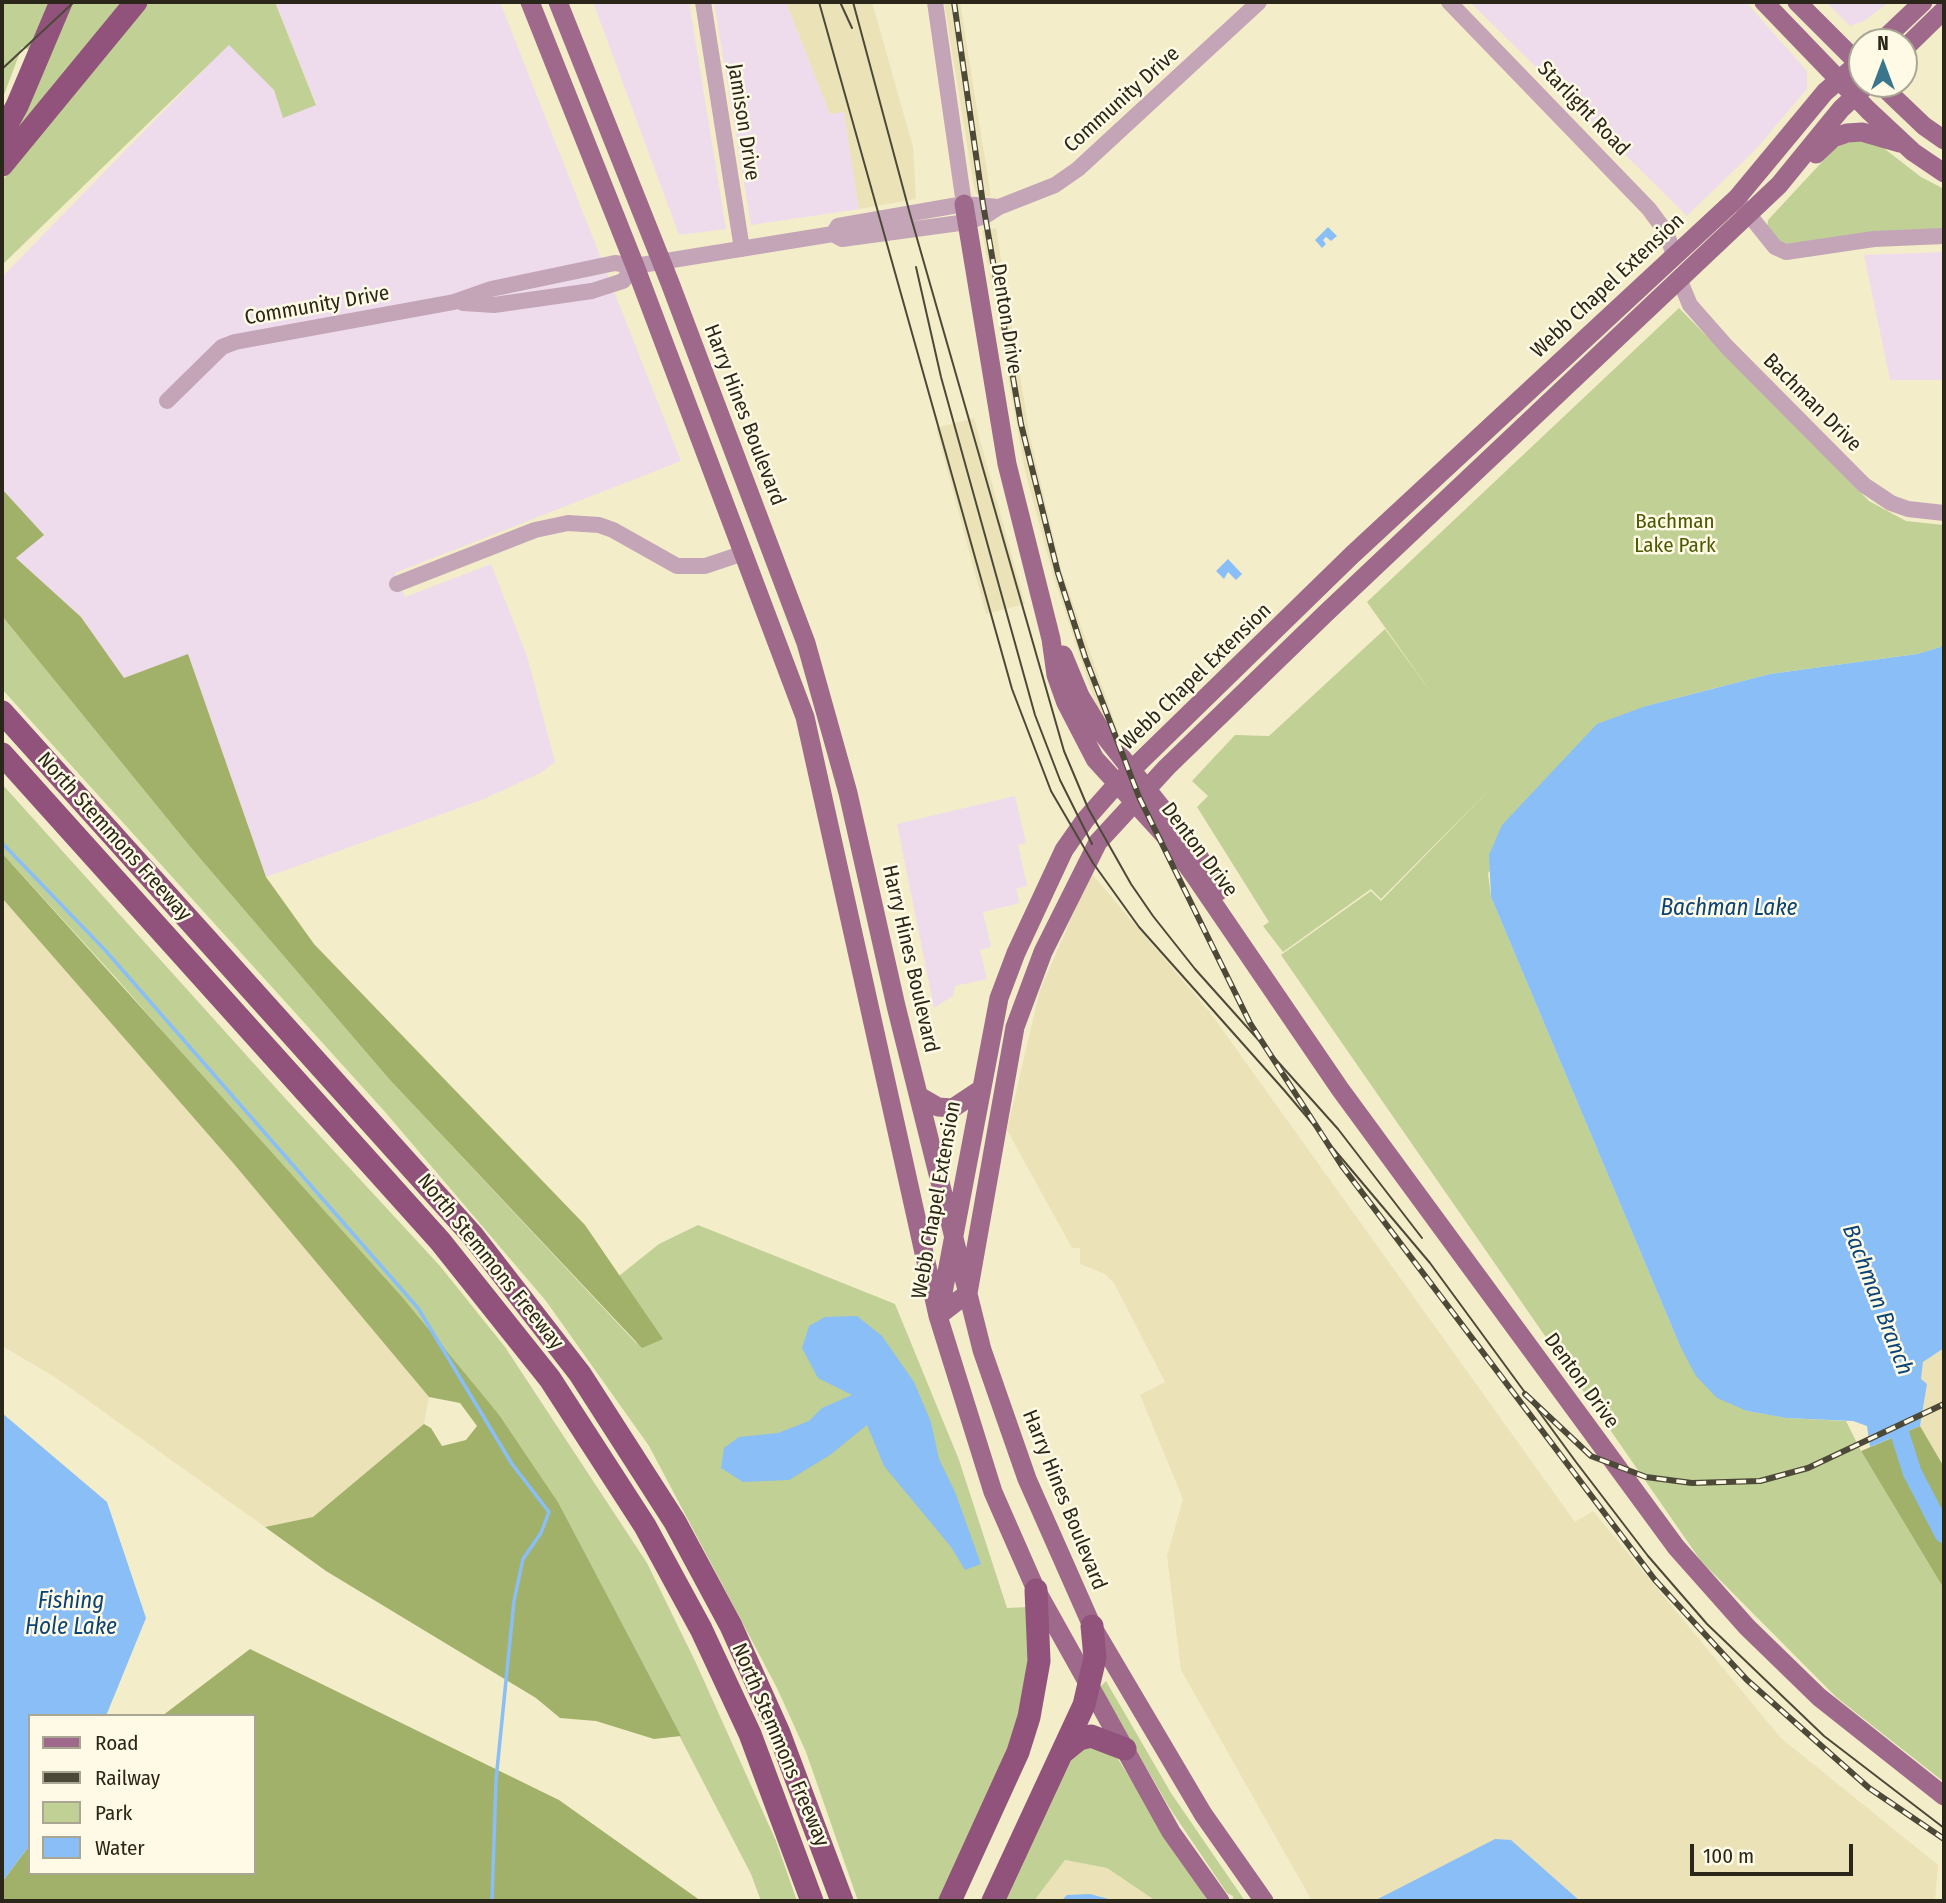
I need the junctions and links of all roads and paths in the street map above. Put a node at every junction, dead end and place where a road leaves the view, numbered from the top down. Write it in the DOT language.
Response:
graph roads {
  1 [pos="61,2"];
  2 [pos="136,2"];
  3 [pos="530,2"];
  4 [pos="558,2"];
  5 [pos="703,2"];
  6 [pos="934,2"];
  7 [pos="1259,2"];
  8 [pos="1448,2"];
  9 [pos="1764,2"];
  10 [pos="1797,2"];
  11 [pos="1923,2"];
  12 [pos="1944,10"];
  13 [pos="1896,28"];
  14 [pos="1918,35"];
  15 [pos="1848,51"];
  16 [pos="1848,73"];
  17 [pos="1838,80"];
  18 [pos="1848,84"];
  19 [pos="1854,98"];
  20 [pos="1867,98"];
  21 [pos="1895,98"];
  22 [pos="2,133"];
  23 [pos="1944,140"];
  24 [pos="1904,144"];
  25 [pos="2,165"];
  26 [pos="1793,168"];
  27 [pos="1944,173"];
  28 [pos="1743,206"];
  29 [pos="965,213"];
  30 [pos="1944,236"];
  31 [pos="742,249"];
  32 [pos="1674,255"];
  33 [pos="661,260"];
  34 [pos="635,266"];
  35 [pos="1679,281"];
  36 [pos="167,401"];
  37 [pos="1506,413"];
  38 [pos="1520,430"];
  39 [pos="1944,513"];
  40 [pos="771,548"];
  41 [pos="744,553"];
  42 [pos="1352,555"];
  43 [pos="1369,573"];
  44 [pos="397,584"];
  45 [pos="1311,596"];
  46 [pos="1051,639"];
  47 [pos="1270,668"];
  48 [pos="2,712"];
  49 [pos="2,754"];
  50 [pos="1167,767"];
  51 [pos="1132,772"];
  52 [pos="1116,785"];
  53 [pos="849,793"];
  54 [pos="1139,796"];
  55 [pos="824,798"];
  56 [pos="1170,817"];
  57 [pos="1043,897"];
  58 [pos="1241,940"];
  59 [pos="1030,987"];
  60 [pos="896,1006"];
  61 [pos="869,1012"];
  62 [pos="980,1090"];
  63 [pos="919,1096"];
  64 [pos="954,1238"];
  65 [pos="968,1293"];
  66 [pos="938,1317"];
  67 [pos="1036,1590"];
  68 [pos="1092,1626"];
  69 [pos="1090,1686"];
  70 [pos="1125,1749"];
  71 [pos="1063,1752"];
  72 [pos="1944,1796"];
  73 [pos="813,1901"];
  74 [pos="842,1901"];
  75 [pos="950,1901"];
  76 [pos="993,1901"];
  77 [pos="1220,1901"];
  78 [pos="1264,1901"];
  1 -- 22 [label="highway"];
  2 -- 25 [label="highway"];
  3 -- 34 [label="main road"];
  4 -- 33 [label="main road, Harry Hines Boulevard"];
  5 -- 31 [label="street, Jamison Drive"];
  6 -- 29 [label="street, Denton Drive"];
  7 -- 29 [label="street, Community Drive"];
  8 -- 32 [label="street, Starlight Road"];
  9 -- 17 [label="main road"];
  10 -- 15 [label="main road"];
  11 -- 13 [label="main road"];
  12 -- 14 [label="main road"];
  16 -- 17 [label="main road, Webb Chapel Extension"];
  17 -- 18 [label="main road"];
  17 -- 28 [label="main road, Webb Chapel Extension"];
  19 -- 26 [label="main road, Webb Chapel Extension"];
  20 -- 24 [label="main road"];
  21 -- 23 [label="main road"];
  24 -- 26 [label="main road"];
  24 -- 27 [label="main road"];
  26 -- 28 [label="main road, Webb Chapel Extension"];
  28 -- 30 [label="street"];
  28 -- 32 [label="main road, Webb Chapel Extension"];
  28 -- 35 [label="main road, Webb Chapel Extension"];
  29 -- 31 [label="street, Community Drive"];
  29 -- 46 [label="main road, Denton Drive"];
  31 -- 33 [label="street, Community Drive"];
  32 -- 35 [label="main road"];
  32 -- 37 [label="main road, Webb Chapel Extension"];
  33 -- 34 [label="street, Community Drive"];
  33 -- 40 [label="main road, Harry Hines Boulevard"];
  34 -- 36 [label="street, Community Drive"];
  34 -- 41 [label="main road"];
  35 -- 38 [label="main road, Webb Chapel Extension"];
  35 -- 39 [label="street, Bachman Drive"];
  37 -- 38 [label="main road"];
  37 -- 42 [label="main road, Webb Chapel Extension"];
  38 -- 43 [label="main road, Webb Chapel Extension"];
  40 -- 41 [label="main road"];
  40 -- 53 [label="main road, Harry Hines Boulevard"];
  41 -- 44 [label="street"];
  41 -- 55 [label="main road"];
  42 -- 43 [label="main road"];
  42 -- 45 [label="main road, Webb Chapel Extension"];
  43 -- 47 [label="main road, Webb Chapel Extension"];
  45 -- 47 [label="main road"];
  45 -- 51 [label="main road, Webb Chapel Extension"];
  46 -- 51 [label="main road, Denton Drive"];
  46 -- 52 [label="main road, Denton Drive"];
  47 -- 50 [label="main road, Webb Chapel Extension"];
  48 -- 74 [label="highway, North Stemmons Freeway"];
  49 -- 73 [label="highway, North Stemmons Freeway"];
  50 -- 54 [label="main road, Webb Chapel Extension"];
  50 -- 56 [label="main road"];
  51 -- 52 [label="main road, Webb Chapel Extension"];
  51 -- 54 [label="main road, Denton Drive"];
  52 -- 54 [label="main road, Denton Drive"];
  52 -- 57 [label="main road, Webb Chapel Extension"];
  53 -- 55 [label="main road"];
  53 -- 60 [label="main road, Harry Hines Boulevard"];
  54 -- 56 [label="main road, Denton Drive"];
  54 -- 58 [label="main road, Denton Drive"];
  54 -- 59 [label="main road, Webb Chapel Extension"];
  55 -- 61 [label="main road"];
  56 -- 58 [label="main road, Denton Drive"];
  57 -- 59 [label="main road"];
  57 -- 62 [label="main road, Webb Chapel Extension"];
  58 -- 72 [label="main road, Denton Drive"];
  59 -- 65 [label="main road, Webb Chapel Extension"];
  60 -- 61 [label="main road"];
  60 -- 63 [label="main road, Harry Hines Boulevard"];
  61 -- 66 [label="main road"];
  62 -- 63 [label="main road"];
  62 -- 64 [label="main road, Webb Chapel Extension"];
  63 -- 64 [label="main road, Harry Hines Boulevard"];
  64 -- 65 [label="main road, Harry Hines Boulevard"];
  64 -- 66 [label="main road, Webb Chapel Extension"];
  65 -- 66 [label="main road, Webb Chapel Extension"];
  65 -- 68 [label="main road, Harry Hines Boulevard"];
  66 -- 67 [label="main road"];
  67 -- 69 [label="main road"];
  67 -- 75 [label="highway"];
  68 -- 69 [label="highway"];
  68 -- 78 [label="main road, Harry Hines Boulevard"];
  69 -- 70 [label="main road"];
  69 -- 71 [label="highway"];
  70 -- 71 [label="highway"];
  70 -- 77 [label="main road"];
  71 -- 76 [label="highway"];
}
